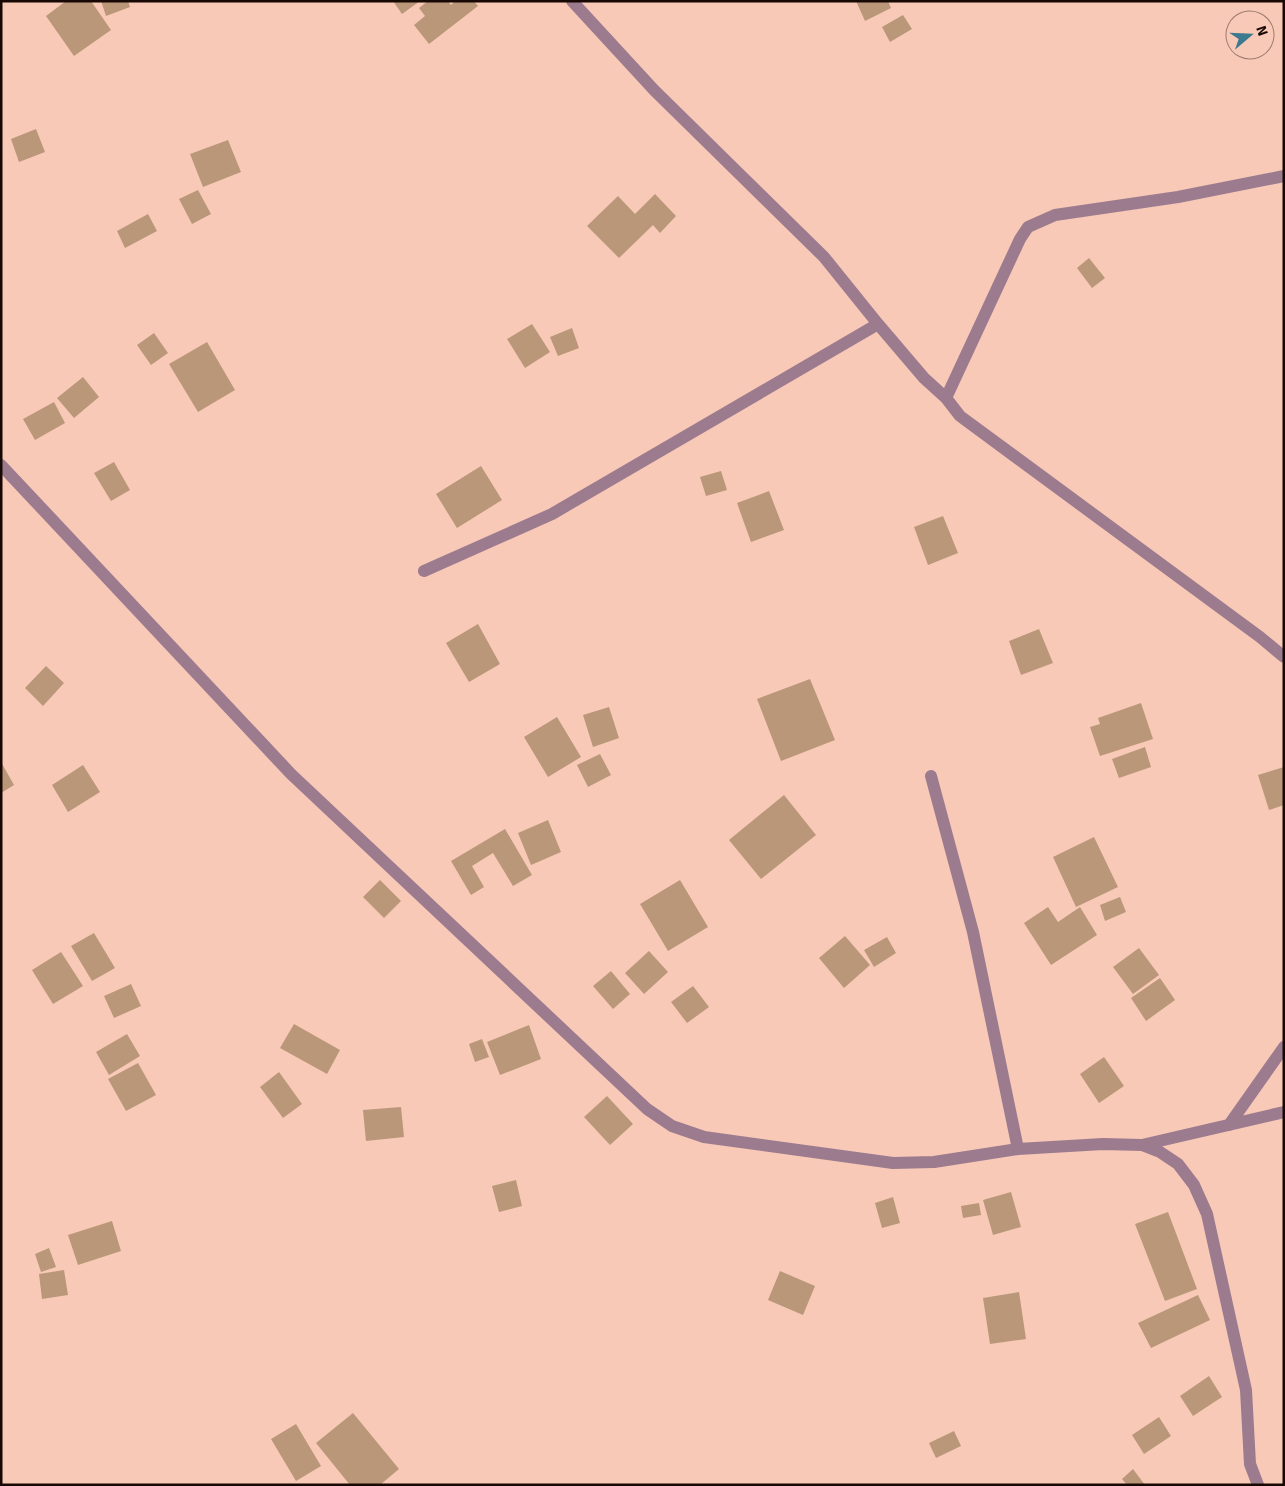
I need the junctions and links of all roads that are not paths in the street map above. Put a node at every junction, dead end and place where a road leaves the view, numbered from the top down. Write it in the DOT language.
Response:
graph roads {
  1 [pos="572,1"];
  2 [pos="1284,176"];
  3 [pos="878,324"];
  4 [pos="946,398"];
  5 [pos="1,465"];
  6 [pos="424,571"];
  7 [pos="1284,657"];
  8 [pos="931,776"];
  9 [pos="1284,1047"];
  10 [pos="1284,1112"];
  11 [pos="1229,1125"];
  12 [pos="1142,1145"];
  13 [pos="1018,1149"];
  14 [pos="1258,1485"];
  1 -- 3 [label="street"];
  2 -- 4 [label="street"];
  3 -- 4 [label="street"];
  3 -- 6 [label="street"];
  4 -- 7 [label="street"];
  5 -- 13 [label="street"];
  8 -- 13 [label="street"];
  9 -- 11 [label="street"];
  10 -- 11 [label="street"];
  11 -- 12 [label="street"];
  12 -- 13 [label="street"];
  12 -- 14 [label="street"];
}
